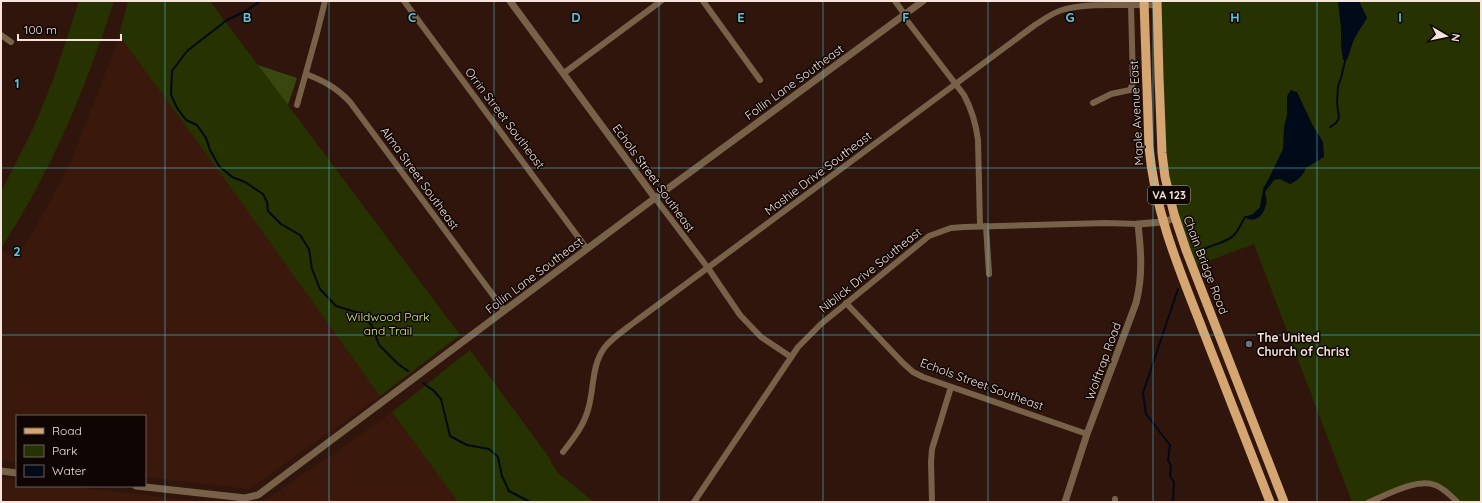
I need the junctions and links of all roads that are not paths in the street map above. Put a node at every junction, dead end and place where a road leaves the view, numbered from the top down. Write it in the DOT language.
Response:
graph roads {
  1 [pos="325,1"];
  2 [pos="404,1"];
  3 [pos="510,1"];
  4 [pos="661,1"];
  5 [pos="703,1"];
  6 [pos="895,1"];
  7 [pos="923,1"];
  8 [pos="1069,1"];
  9 [pos="1144,3"];
  10 [pos="1158,3"];
  11 [pos="1131,5"];
  12 [pos="1070,8"];
  13 [pos="905,15"];
  14 [pos="1,35"];
  15 [pos="11,42"];
  16 [pos="564,73"];
  17 [pos="306,74"];
  18 [pos="760,80"];
  19 [pos="955,85"];
  20 [pos="1093,103"];
  21 [pos="297,105"];
  22 [pos="655,198"];
  23 [pos="1175,218"];
  24 [pos="1163,222"];
  25 [pos="1138,224"];
  26 [pos="983,226"];
  27 [pos="587,249"];
  28 [pos="708,268"];
  29 [pos="989,274"];
  30 [pos="846,303"];
  31 [pos="504,310"];
  32 [pos="791,357"];
  33 [pos="951,387"];
  34 [pos="1087,434"];
  35 [pos="563,452"];
  36 [pos="1,471"];
  37 [pos="16,473"];
  38 [pos="145,487"];
  39 [pos="694,502"];
  40 [pos="932,502"];
  41 [pos="1065,502"];
  42 [pos="1270,502"];
  43 [pos="1284,502"];
  44 [pos="1369,502"];
  45 [pos="1457,502"];
  1 -- 17 [label="street"];
  2 -- 27 [label="street, Orrin Street Southeast"];
  3 -- 16 [label="street, Echols Street Southeast"];
  4 -- 16 [label="street"];
  5 -- 18 [label="street"];
  6 -- 13 [label="street"];
  7 -- 13 [label="street, Follin Lane Southeast"];
  8 -- 12 [label="street"];
  9 -- 10 [label="street, Mashie Drive Southeast"];
  9 -- 11 [label="street, Mashie Drive Southeast"];
  9 -- 24 [label="main road, Maple Avenue East / VA 123"];
  10 -- 23 [label="main road, Chain Bridge Road / VA 123"];
  11 -- 12 [label="street, Mashie Drive Southeast"];
  11 -- 20 [label="street"];
  12 -- 19 [label="street, Mashie Drive Southeast"];
  13 -- 19 [label="street"];
  13 -- 22 [label="street, Follin Lane Southeast"];
  14 -- 15 [label="street"];
  16 -- 22 [label="street, Echols Street Southeast"];
  17 -- 21 [label="street"];
  17 -- 31 [label="street, Alma Street Southeast"];
  19 -- 26 [label="street"];
  19 -- 28 [label="street, Mashie Drive Southeast"];
  22 -- 27 [label="street, Follin Lane Southeast"];
  22 -- 28 [label="street, Echols Street Southeast"];
  23 -- 24 [label="street, Niblick Drive Southeast"];
  23 -- 43 [label="main road, Chain Bridge Road / VA 123"];
  24 -- 25 [label="street, Niblick Drive Southeast"];
  24 -- 42 [label="main road, VA 123"];
  25 -- 26 [label="street, Niblick Drive Southeast"];
  25 -- 34 [label="street, Wolftrap Road"];
  26 -- 29 [label="street"];
  26 -- 30 [label="street, Niblick Drive Southeast"];
  27 -- 31 [label="street, Follin Lane Southeast"];
  28 -- 32 [label="street, Echols Street Southeast"];
  28 -- 35 [label="street, Mashie Drive Southeast"];
  30 -- 32 [label="street, Niblick Drive Southeast"];
  30 -- 33 [label="street, Echols Street Southeast"];
  31 -- 38 [label="street, Follin Lane Southeast"];
  32 -- 39 [label="street, Niblick Drive Southeast"];
  33 -- 34 [label="street, Echols Street Southeast"];
  33 -- 40 [label="street"];
  34 -- 41 [label="street, Wolftrap Road"];
  36 -- 37 [label="street"];
  44 -- 45 [label="street"];
}
